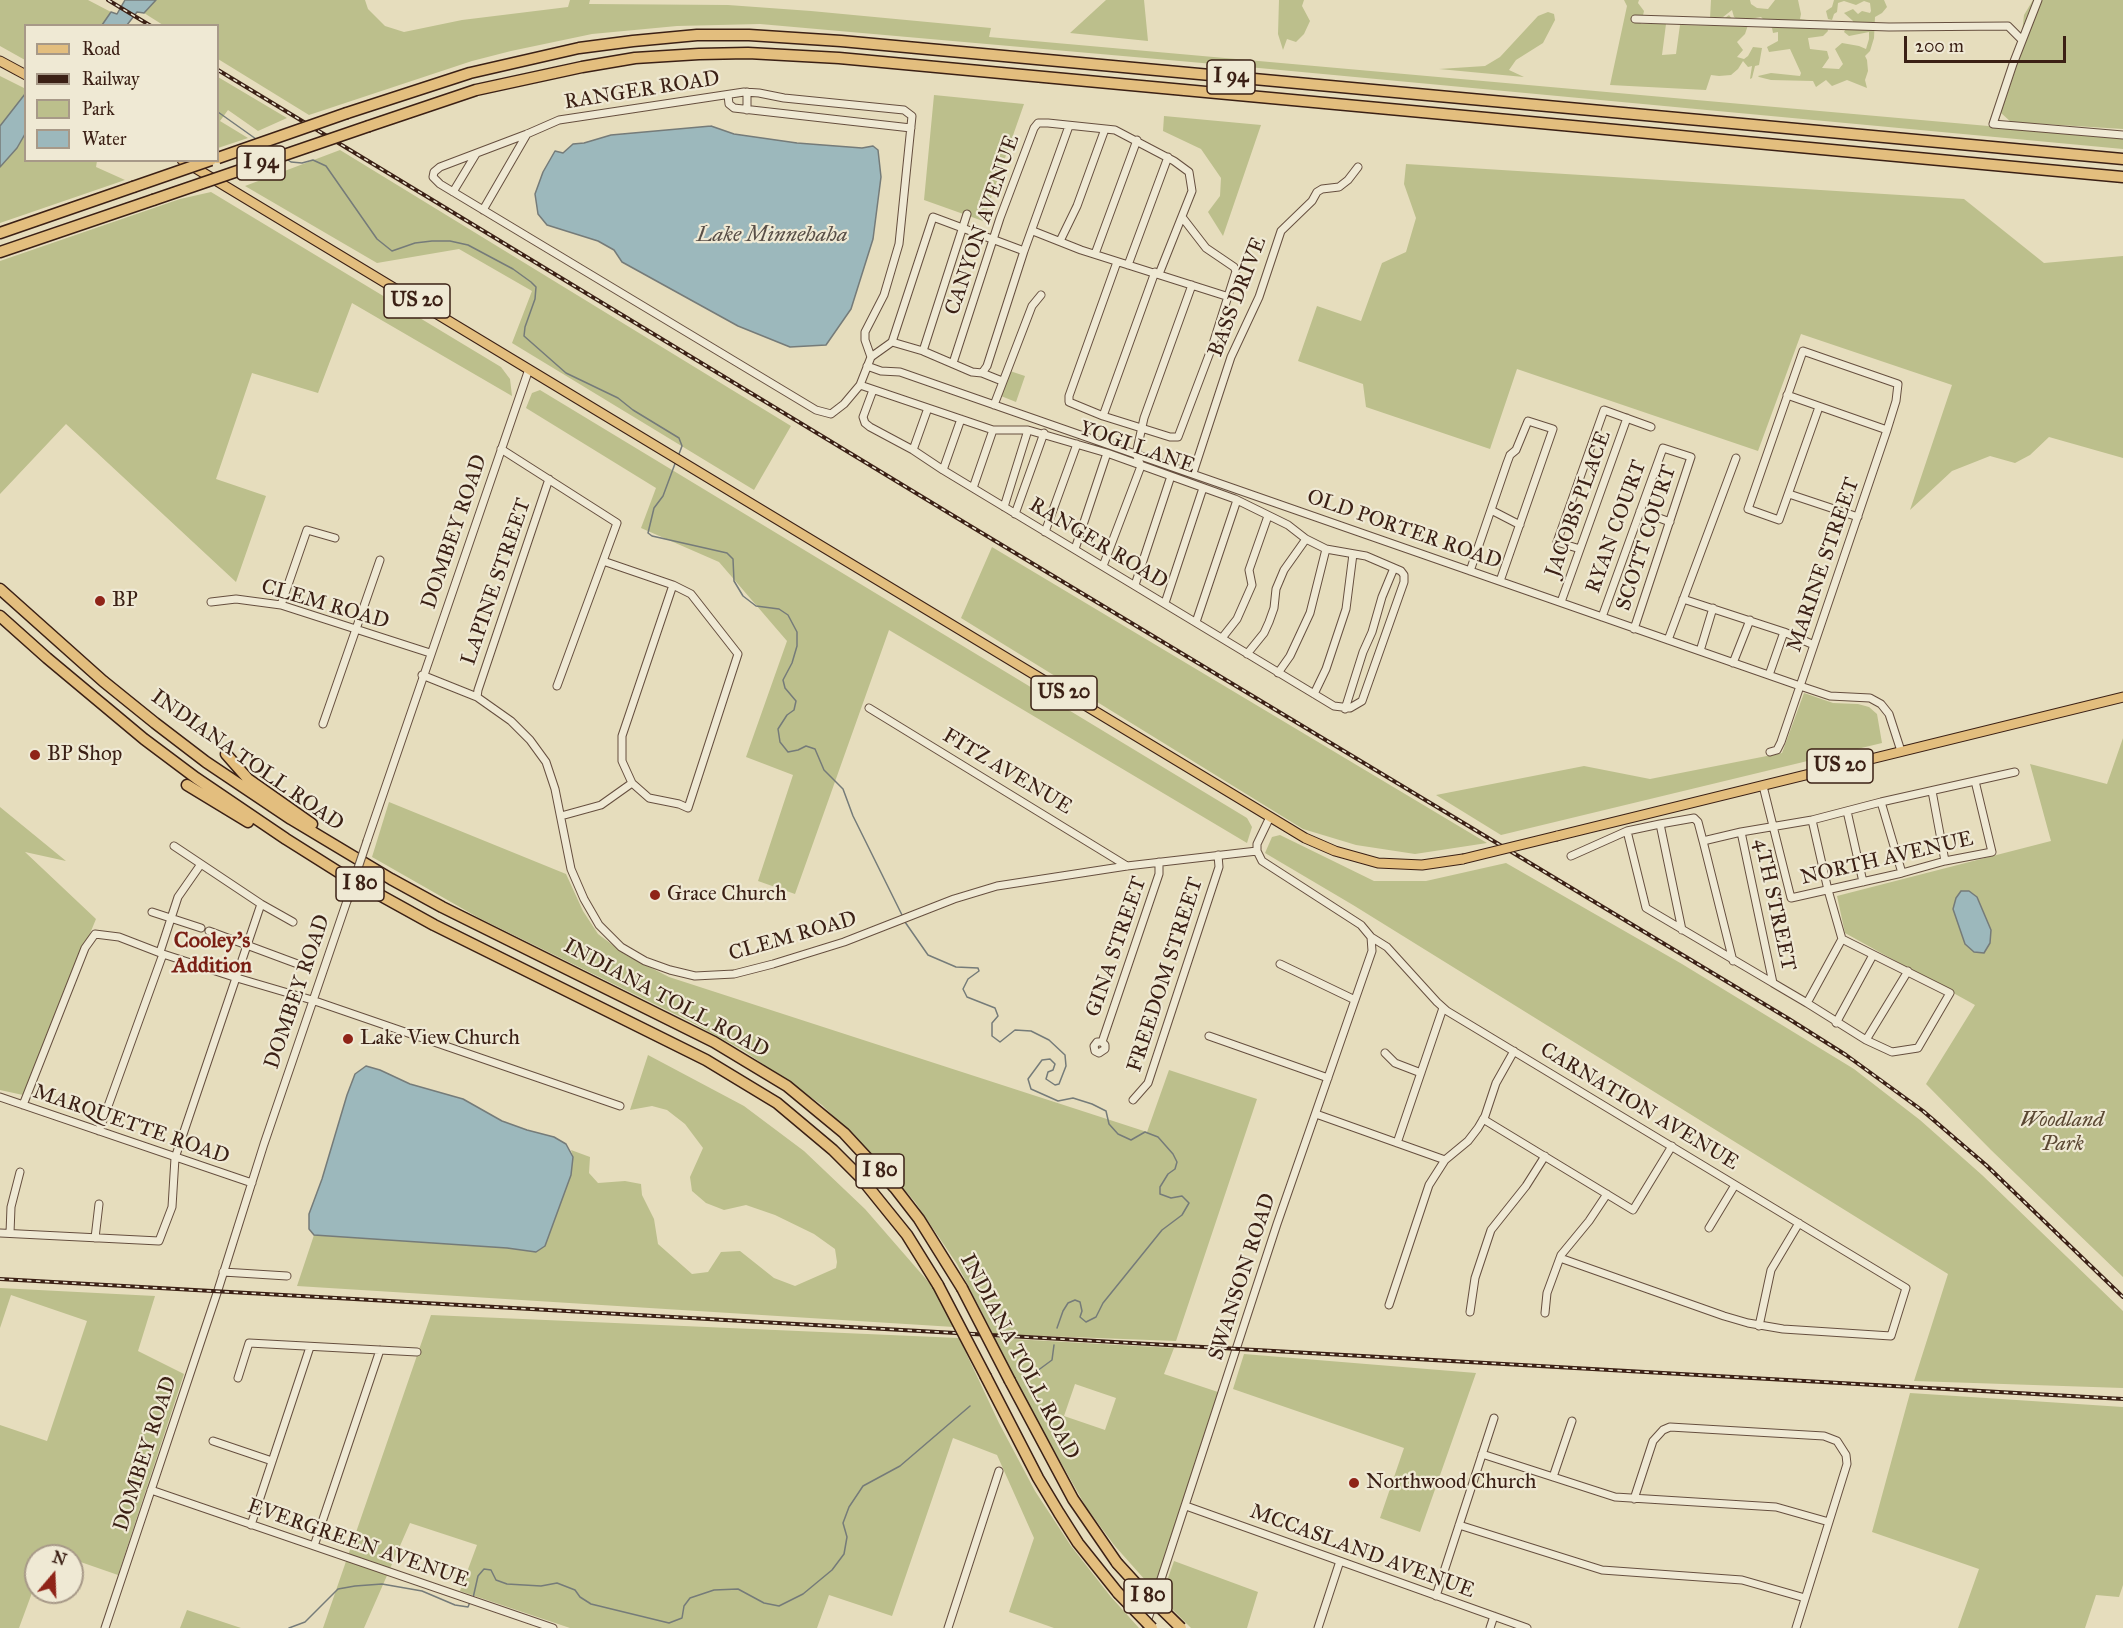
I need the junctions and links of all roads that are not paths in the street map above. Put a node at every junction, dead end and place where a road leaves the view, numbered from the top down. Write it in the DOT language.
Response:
graph roads {
  1 [pos="2038,0"];
  2 [pos="1635,19"];
  3 [pos="2022,40"];
  4 [pos="0,61"];
  5 [pos="24,74"];
  6 [pos="747,92"];
  7 [pos="728,95"];
  8 [pos="747,110"];
  9 [pos="1069,126"];
  10 [pos="911,128"];
  11 [pos="1105,129"];
  12 [pos="527,134"];
  13 [pos="2123,135"];
  14 [pos="1137,140"];
  15 [pos="476,154"];
  16 [pos="1168,157"];
  17 [pos="219,158"];
  18 [pos="2123,159"];
  19 [pos="185,162"];
  20 [pos="205,162"];
  21 [pos="1358,167"];
  22 [pos="2123,177"];
  23 [pos="453,192"];
  24 [pos="483,210"];
  25 [pos="967,214"];
  26 [pos="1182,218"];
  27 [pos="962,228"];
  28 [pos="1033,231"];
  29 [pos="0,232"];
  30 [pos="993,240"];
  31 [pos="1060,241"];
  32 [pos="1024,251"];
  33 [pos="0,252"];
  34 [pos="1095,254"];
  35 [pos="1118,262"];
  36 [pos="1128,265"];
  37 [pos="1157,273"];
  38 [pos="1192,285"];
  39 [pos="1041,295"];
  40 [pos="1229,297"];
  41 [pos="892,342"];
  42 [pos="923,351"];
  43 [pos="871,357"];
  44 [pos="953,363"];
  45 [pos="867,366"];
  46 [pos="529,369"];
  47 [pos="982,373"];
  48 [pos="1002,381"];
  49 [pos="860,385"];
  50 [pos="873,390"];
  51 [pos="1787,395"];
  52 [pos="994,405"];
  53 [pos="1819,406"];
  54 [pos="928,408"];
  55 [pos="1104,416"];
  56 [pos="1627,418"];
  57 [pos="961,419"];
  58 [pos="1651,427"];
  59 [pos="1142,428"];
  60 [pos="993,430"];
  61 [pos="1028,430"];
  62 [pos="1887,430"];
  63 [pos="1044,433"];
  64 [pos="1077,444"];
  65 [pos="501,448"];
  66 [pos="1663,448"];
  67 [pos="913,450"];
  68 [pos="1107,453"];
  69 [pos="1136,454"];
  70 [pos="1736,458"];
  71 [pos="1141,466"];
  72 [pos="943,470"];
  73 [pos="1193,473"];
  74 [pos="1171,476"];
  75 [pos="549,479"];
  76 [pos="973,488"];
  77 [pos="1203,488"];
  78 [pos="1789,494"];
  79 [pos="1237,500"];
  80 [pos="1004,507"];
  81 [pos="1491,510"];
  82 [pos="1640,512"];
  83 [pos="1016,514"];
  84 [pos="1268,516"];
  85 [pos="1858,517"];
  86 [pos="1670,522"];
  87 [pos="1520,525"];
  88 [pos="1045,532"];
  89 [pos="335,538"];
  90 [pos="1306,539"];
  91 [pos="1075,549"];
  92 [pos="1326,549"];
  93 [pos="1581,549"];
  94 [pos="1353,554"];
  95 [pos="380,560"];
  96 [pos="603,561"];
  97 [pos="1103,566"];
  98 [pos="1394,568"];
  99 [pos="1470,571"];
  100 [pos="1500,581"];
  101 [pos="673,585"];
  102 [pos="1135,585"];
  103 [pos="0,589"];
  104 [pos="1683,599"];
  105 [pos="211,602"];
  106 [pos="1561,602"];
  107 [pos="1165,603"];
  108 [pos="281,605"];
  109 [pos="1713,608"];
  110 [pos="0,616"];
  111 [pos="1602,617"];
  112 [pos="1750,620"];
  113 [pos="1196,622"];
  114 [pos="1634,628"];
  115 [pos="356,629"];
  116 [pos="1784,632"];
  117 [pos="1222,638"];
  118 [pos="1668,640"];
  119 [pos="1814,645"];
  120 [pos="1700,651"];
  121 [pos="430,653"];
  122 [pos="1247,654"];
  123 [pos="1733,663"];
  124 [pos="1278,673"];
  125 [pos="422,675"];
  126 [pos="1769,675"];
  127 [pos="557,686"];
  128 [pos="1800,686"];
  129 [pos="1314,694"];
  130 [pos="477,697"];
  131 [pos="2123,697"];
  132 [pos="869,708"];
  133 [pos="1345,708"];
  134 [pos="323,724"];
  135 [pos="1901,751"];
  136 [pos="1770,752"];
  137 [pos="226,754"];
  138 [pos="2015,772"];
  139 [pos="1976,781"];
  140 [pos="632,783"];
  141 [pos="186,785"];
  142 [pos="1763,786"];
  143 [pos="1932,791"];
  144 [pos="1881,802"];
  145 [pos="1847,811"];
  146 [pos="561,816"];
  147 [pos="1270,818"];
  148 [pos="1812,820"];
  149 [pos="1660,824"];
  150 [pos="1774,826"];
  151 [pos="1627,831"];
  152 [pos="1741,832"];
  153 [pos="1703,841"];
  154 [pos="174,846"];
  155 [pos="1257,851"];
  156 [pos="1218,855"];
  157 [pos="1571,856"];
  158 [pos="1945,861"];
  159 [pos="1159,862"];
  160 [pos="201,864"];
  161 [pos="1127,866"];
  162 [pos="340,873"];
  163 [pos="1902,873"];
  164 [pos="391,879"];
  165 [pos="1863,882"];
  166 [pos="1828,890"];
  167 [pos="261,904"];
  168 [pos="152,912"];
  169 [pos="171,918"];
  170 [pos="293,922"];
  171 [pos="201,928"];
  172 [pos="1682,930"];
  173 [pos="209,931"];
  174 [pos="1371,938"];
  175 [pos="1842,939"];
  176 [pos="248,946"];
  177 [pos="161,953"];
  178 [pos="1873,955"];
  179 [pos="1733,961"];
  180 [pos="1280,964"];
  181 [pos="303,966"];
  182 [pos="1908,972"];
  183 [pos="237,978"];
  184 [pos="1773,983"];
  185 [pos="312,1000"];
  186 [pos="1355,1000"];
  187 [pos="1809,1005"];
  188 [pos="1443,1008"];
  189 [pos="1836,1023"];
  190 [pos="1209,1036"];
  191 [pos="1866,1041"];
  192 [pos="1102,1042"];
  193 [pos="1514,1051"];
  194 [pos="1385,1053"];
  195 [pos="1421,1072"];
  196 [pos="1328,1078"];
  197 [pos="0,1097"];
  198 [pos="1133,1101"];
  199 [pos="23,1105"];
  200 [pos="621,1106"];
  201 [pos="1316,1114"];
  202 [pos="1483,1119"];
  203 [pos="99,1131"];
  204 [pos="1397,1143"];
  205 [pos="1672,1146"];
  206 [pos="1545,1156"];
  207 [pos="176,1158"];
  208 [pos="1445,1160"];
  209 [pos="20,1172"];
  210 [pos="252,1183"];
  211 [pos="1735,1185"];
  212 [pos="1607,1194"];
  213 [pos="99,1204"];
  214 [pos="1799,1223"];
  215 [pos="1709,1228"];
  216 [pos="0,1233"];
  217 [pos="10,1233"];
  218 [pos="95,1238"];
  219 [pos="1560,1258"];
  220 [pos="224,1272"];
  221 [pos="287,1276"];
  222 [pos="1389,1305"];
  223 [pos="1470,1312"];
  224 [pos="1545,1313"];
  225 [pos="1759,1326"];
  226 [pos="310,1347"];
  227 [pos="380,1350"];
  228 [pos="417,1352"];
  229 [pos="238,1378"];
  230 [pos="1494,1418"];
  231 [pos="1572,1421"];
  232 [pos="213,1441"];
  233 [pos="1482,1454"];
  234 [pos="272,1461"];
  235 [pos="999,1471"];
  236 [pos="1553,1477"];
  237 [pos="151,1490"];
  238 [pos="1634,1499"];
  239 [pos="1186,1506"];
  240 [pos="1829,1522"];
  241 [pos="251,1525"];
  242 [pos="1459,1525"];
  243 [pos="314,1546"];
  244 [pos="1340,1561"];
  245 [pos="1436,1596"];
  246 [pos="1805,1598"];
  247 [pos="1494,1616"];
  248 [pos="538,1626"];
  249 [pos="105,1628"];
  250 [pos="553,1628"];
  251 [pos="948,1628"];
  252 [pos="1145,1628"];
  253 [pos="1152,1628"];
  254 [pos="1181,1628"];
  255 [pos="1318,1628"];
  256 [pos="1490,1628"];
  257 [pos="1527,1628"];
  258 [pos="1796,1628"];
  1 -- 3 [label="street"];
  2 -- 3 [label="street"];
  3 -- 13 [label="street"];
  4 -- 5 [label="main road"];
  6 -- 7 [label="street, RANGER ROAD"];
  6 -- 8 [label="street"];
  6 -- 10 [label="street, RANGER ROAD"];
  7 -- 8 [label="street"];
  7 -- 12 [label="street, RANGER ROAD"];
  8 -- 10 [label="street"];
  9 -- 11 [label="street, CANYON AVENUE"];
  9 -- 28 [label="street"];
  9 -- 30 [label="street, CANYON AVENUE"];
  10 -- 43 [label="street"];
  11 -- 14 [label="street, CANYON AVENUE"];
  11 -- 31 [label="street"];
  12 -- 15 [label="street, RANGER ROAD"];
  12 -- 24 [label="street"];
  14 -- 16 [label="street, CANYON AVENUE"];
  14 -- 34 [label="street"];
  15 -- 23 [label="street"];
  15 -- 23 [label="street, RANGER ROAD"];
  16 -- 26 [label="street, CANYON AVENUE"];
  16 -- 36 [label="street"];
  17 -- 18 [label="highway, I 94, bridge"];
  19 -- 46 [label="main road, US 20"];
  20 -- 29 [label="highway, I 94, bridge"];
  21 -- 73 [label="street, BASS DRIVE"];
  22 -- 33 [label="highway, I 94, bridge"];
  23 -- 24 [label="street, RANGER ROAD"];
  24 -- 49 [label="street, RANGER ROAD"];
  25 -- 27 [label="street"];
  26 -- 37 [label="street"];
  26 -- 40 [label="street"];
  27 -- 30 [label="street"];
  27 -- 41 [label="street"];
  27 -- 42 [label="street"];
  28 -- 31 [label="street"];
  28 -- 32 [label="street"];
  30 -- 32 [label="street"];
  30 -- 44 [label="street, CANYON AVENUE"];
  31 -- 34 [label="street"];
  32 -- 47 [label="street"];
  34 -- 35 [label="street"];
  35 -- 36 [label="street"];
  35 -- 55 [label="street"];
  36 -- 37 [label="street"];
  37 -- 38 [label="street"];
  37 -- 55 [label="street"];
  38 -- 40 [label="street"];
  38 -- 59 [label="street"];
  39 -- 48 [label="street"];
  40 -- 59 [label="street"];
  41 -- 42 [label="street"];
  41 -- 43 [label="street"];
  42 -- 44 [label="street"];
  43 -- 45 [label="street, RANGER ROAD"];
  44 -- 47 [label="street"];
  45 -- 49 [label="street, RANGER ROAD"];
  45 -- 52 [label="street, OLD PORTER ROAD"];
  46 -- 65 [label="street, DOMBEY ROAD"];
  46 -- 147 [label="main road, US 20"];
  47 -- 48 [label="street"];
  48 -- 52 [label="street"];
  49 -- 50 [label="street, YOGI LANE"];
  50 -- 54 [label="street, YOGI LANE"];
  50 -- 67 [label="street, RANGER ROAD"];
  51 -- 53 [label="street"];
  51 -- 62 [label="street, MARINE STREET"];
  51 -- 78 [label="street"];
  52 -- 69 [label="street, OLD PORTER ROAD"];
  53 -- 62 [label="street"];
  53 -- 78 [label="street"];
  54 -- 57 [label="street, YOGI LANE"];
  54 -- 67 [label="street"];
  55 -- 59 [label="street"];
  56 -- 58 [label="street"];
  56 -- 93 [label="street, JACOBS PLACE"];
  56 -- 93 [label="street"];
  57 -- 60 [label="street, YOGI LANE"];
  57 -- 72 [label="street"];
  59 -- 69 [label="street"];
  60 -- 61 [label="street, YOGI LANE"];
  60 -- 76 [label="street"];
  61 -- 63 [label="street, YOGI LANE"];
  61 -- 80 [label="street"];
  62 -- 85 [label="street, MARINE STREET"];
  63 -- 64 [label="street, YOGI LANE"];
  63 -- 83 [label="street"];
  64 -- 68 [label="street, YOGI LANE"];
  64 -- 88 [label="street"];
  65 -- 75 [label="street"];
  65 -- 121 [label="street, DOMBEY ROAD"];
  66 -- 82 [label="street, RYAN COURT"];
  66 -- 86 [label="street, SCOTT COURT"];
  67 -- 72 [label="street, RANGER ROAD"];
  68 -- 71 [label="street, YOGI LANE"];
  68 -- 91 [label="street"];
  69 -- 71 [label="street"];
  69 -- 73 [label="street, OLD PORTER ROAD"];
  70 -- 104 [label="street"];
  71 -- 74 [label="street, YOGI LANE"];
  71 -- 97 [label="street"];
  72 -- 76 [label="street, RANGER ROAD"];
  73 -- 99 [label="street, OLD PORTER ROAD"];
  74 -- 77 [label="street, YOGI LANE"];
  74 -- 102 [label="street"];
  75 -- 96 [label="street"];
  75 -- 130 [label="street, LAPINE STREET"];
  76 -- 80 [label="street, RANGER ROAD"];
  77 -- 79 [label="street, YOGI LANE"];
  77 -- 107 [label="street"];
  78 -- 85 [label="street"];
  79 -- 84 [label="street, YOGI LANE"];
  79 -- 113 [label="street"];
  80 -- 83 [label="street, RANGER ROAD"];
  81 -- 87 [label="street"];
  81 -- 87 [label="street"];
  81 -- 99 [label="street"];
  82 -- 86 [label="street"];
  82 -- 111 [label="street, RYAN COURT"];
  83 -- 88 [label="street, RANGER ROAD"];
  84 -- 90 [label="street, YOGI LANE"];
  84 -- 117 [label="street"];
  85 -- 119 [label="street, MARINE STREET"];
  86 -- 114 [label="street, SCOTT COURT"];
  87 -- 100 [label="street"];
  88 -- 91 [label="street, RANGER ROAD"];
  89 -- 108 [label="street"];
  90 -- 92 [label="street, YOGI LANE"];
  90 -- 122 [label="street"];
  91 -- 97 [label="street, RANGER ROAD"];
  92 -- 94 [label="street, YOGI LANE"];
  92 -- 124 [label="street"];
  93 -- 106 [label="street, JACOBS PLACE"];
  94 -- 98 [label="street, YOGI LANE"];
  94 -- 129 [label="street"];
  95 -- 115 [label="street"];
  96 -- 101 [label="street"];
  96 -- 127 [label="street"];
  97 -- 102 [label="street, RANGER ROAD"];
  98 -- 133 [label="street"];
  98 -- 133 [label="street"];
  99 -- 100 [label="street, OLD PORTER ROAD"];
  100 -- 106 [label="street, OLD PORTER ROAD"];
  101 -- 140 [label="street"];
  101 -- 140 [label="street"];
  102 -- 107 [label="street, RANGER ROAD"];
  103 -- 164 [label="highway, INDIANA TOLL ROAD / I 80"];
  104 -- 109 [label="street"];
  104 -- 118 [label="street"];
  105 -- 108 [label="street, CLEM ROAD"];
  106 -- 111 [label="street, OLD PORTER ROAD"];
  107 -- 113 [label="street, RANGER ROAD"];
  108 -- 115 [label="street, CLEM ROAD"];
  109 -- 112 [label="street"];
  109 -- 120 [label="street"];
  110 -- 162 [label="highway, INDIANA TOLL ROAD / I 80"];
  111 -- 114 [label="street, OLD PORTER ROAD"];
  112 -- 116 [label="street"];
  112 -- 123 [label="street"];
  113 -- 117 [label="street, RANGER ROAD"];
  114 -- 118 [label="street, OLD PORTER ROAD"];
  115 -- 121 [label="street, CLEM ROAD"];
  115 -- 134 [label="street"];
  116 -- 119 [label="street"];
  116 -- 126 [label="street"];
  117 -- 122 [label="street, RANGER ROAD"];
  118 -- 120 [label="street, OLD PORTER ROAD"];
  119 -- 128 [label="street, MARINE STREET"];
  120 -- 123 [label="street, OLD PORTER ROAD"];
  121 -- 125 [label="street, DOMBEY ROAD"];
  122 -- 124 [label="street, RANGER ROAD"];
  123 -- 126 [label="street, OLD PORTER ROAD"];
  124 -- 129 [label="street, RANGER ROAD"];
  125 -- 130 [label="street, CLEM ROAD"];
  125 -- 185 [label="street, DOMBEY ROAD, bridge"];
  126 -- 128 [label="street, OLD PORTER ROAD"];
  128 -- 135 [label="street, OLD PORTER ROAD"];
  128 -- 136 [label="street, MARINE STREET"];
  129 -- 133 [label="street, RANGER ROAD"];
  130 -- 146 [label="street, CLEM ROAD"];
  131 -- 135 [label="main road, US 20"];
  132 -- 161 [label="street, FITZ AVENUE"];
  135 -- 142 [label="main road, US 20"];
  137 -- 164 [label="highway"];
  138 -- 139 [label="street"];
  139 -- 143 [label="street"];
  139 -- 158 [label="street, NORTH AVENUE"];
  140 -- 146 [label="street"];
  141 -- 162 [label="highway"];
  142 -- 147 [label="main road, US 20, bridge"];
  142 -- 150 [label="street"];
  143 -- 144 [label="street"];
  143 -- 158 [label="street"];
  144 -- 145 [label="street"];
  144 -- 163 [label="street"];
  145 -- 148 [label="street"];
  145 -- 165 [label="street"];
  146 -- 161 [label="street, CLEM ROAD"];
  147 -- 155 [label="street"];
  148 -- 150 [label="street"];
  148 -- 166 [label="street"];
  149 -- 151 [label="street"];
  149 -- 153 [label="street"];
  149 -- 172 [label="street"];
  150 -- 152 [label="street"];
  150 -- 166 [label="street, NORTH AVENUE"];
  151 -- 157 [label="street"];
  151 -- 172 [label="street"];
  152 -- 153 [label="street"];
  152 -- 184 [label="street, 4TH STREET"];
  153 -- 179 [label="street"];
  154 -- 160 [label="street"];
  155 -- 156 [label="street, CLEM ROAD"];
  155 -- 174 [label="street"];
  156 -- 159 [label="street, CLEM ROAD"];
  156 -- 198 [label="street, FREEDOM STREET"];
  158 -- 163 [label="street, NORTH AVENUE"];
  159 -- 161 [label="street, CLEM ROAD"];
  159 -- 192 [label="street, GINA STREET"];
  160 -- 167 [label="street"];
  160 -- 169 [label="street"];
  162 -- 253 [label="highway, INDIANA TOLL ROAD / I 80, bridge"];
  163 -- 165 [label="street, NORTH AVENUE"];
  164 -- 254 [label="highway, INDIANA TOLL ROAD / I 80, bridge"];
  165 -- 166 [label="street, NORTH AVENUE"];
  166 -- 175 [label="street"];
  167 -- 170 [label="street"];
  167 -- 176 [label="street"];
  168 -- 169 [label="street"];
  169 -- 171 [label="street"];
  169 -- 177 [label="street"];
  172 -- 179 [label="street"];
  173 -- 176 [label="street"];
  174 -- 186 [label="street, SWANSON ROAD"];
  174 -- 188 [label="street, CARNATION AVENUE"];
  175 -- 178 [label="street"];
  175 -- 187 [label="street"];
  176 -- 181 [label="street"];
  176 -- 183 [label="street"];
  177 -- 183 [label="street"];
  177 -- 199 [label="street"];
  177 -- 203 [label="street"];
  178 -- 182 [label="street"];
  178 -- 189 [label="street"];
  179 -- 184 [label="street"];
  180 -- 186 [label="street"];
  182 -- 191 [label="street"];
  182 -- 191 [label="street, 4TH STREET"];
  183 -- 185 [label="street"];
  183 -- 207 [label="street"];
  184 -- 187 [label="street, 4TH STREET"];
  185 -- 200 [label="street"];
  185 -- 210 [label="street, DOMBEY ROAD"];
  186 -- 196 [label="street, SWANSON ROAD"];
  187 -- 189 [label="street, 4TH STREET"];
  188 -- 193 [label="street, CARNATION AVENUE"];
  188 -- 195 [label="street"];
  189 -- 191 [label="street, 4TH STREET"];
  190 -- 196 [label="street"];
  193 -- 202 [label="street"];
  193 -- 205 [label="street, CARNATION AVENUE"];
  194 -- 195 [label="street"];
  195 -- 204 [label="street"];
  196 -- 201 [label="street, SWANSON ROAD"];
  197 -- 199 [label="street, MARQUETTE ROAD"];
  199 -- 203 [label="street, MARQUETTE ROAD"];
  201 -- 204 [label="street"];
  201 -- 239 [label="street, SWANSON ROAD"];
  202 -- 206 [label="street"];
  202 -- 208 [label="street"];
  203 -- 207 [label="street, MARQUETTE ROAD"];
  204 -- 208 [label="street"];
  205 -- 211 [label="street, CARNATION AVENUE"];
  205 -- 212 [label="street"];
  206 -- 212 [label="street"];
  206 -- 223 [label="street"];
  207 -- 210 [label="street, MARQUETTE ROAD"];
  207 -- 218 [label="street"];
  208 -- 222 [label="street"];
  209 -- 217 [label="street"];
  210 -- 220 [label="street, DOMBEY ROAD"];
  211 -- 214 [label="street, CARNATION AVENUE"];
  211 -- 215 [label="street"];
  212 -- 219 [label="street"];
  213 -- 218 [label="street"];
  214 -- 225 [label="street"];
  214 -- 225 [label="street, CARNATION AVENUE"];
  216 -- 217 [label="street"];
  217 -- 218 [label="street"];
  219 -- 224 [label="street"];
  219 -- 225 [label="street"];
  220 -- 221 [label="street"];
  220 -- 237 [label="street, DOMBEY ROAD"];
  226 -- 227 [label="street"];
  226 -- 229 [label="street"];
  226 -- 234 [label="street"];
  227 -- 228 [label="street"];
  227 -- 243 [label="street"];
  230 -- 233 [label="street"];
  231 -- 236 [label="street"];
  232 -- 234 [label="street"];
  233 -- 236 [label="street"];
  233 -- 242 [label="street"];
  234 -- 241 [label="street"];
  235 -- 251 [label="street"];
  236 -- 238 [label="street"];
  237 -- 241 [label="street, EVERGREEN AVENUE"];
  237 -- 249 [label="street, DOMBEY ROAD"];
  238 -- 240 [label="street"];
  238 -- 240 [label="street"];
  239 -- 244 [label="street, MCCASLAND AVENUE"];
  239 -- 252 [label="street, SWANSON ROAD"];
  240 -- 246 [label="street"];
  241 -- 243 [label="street, EVERGREEN AVENUE"];
  242 -- 245 [label="street"];
  242 -- 246 [label="street"];
  243 -- 248 [label="street, EVERGREEN AVENUE"];
  244 -- 245 [label="street, MCCASLAND AVENUE"];
  244 -- 255 [label="street"];
  245 -- 247 [label="street, MCCASLAND AVENUE"];
  246 -- 258 [label="street"];
  247 -- 256 [label="street"];
  247 -- 257 [label="street, MCCASLAND AVENUE"];
  248 -- 250 [label="street, EVERGREEN AVENUE"];
}
